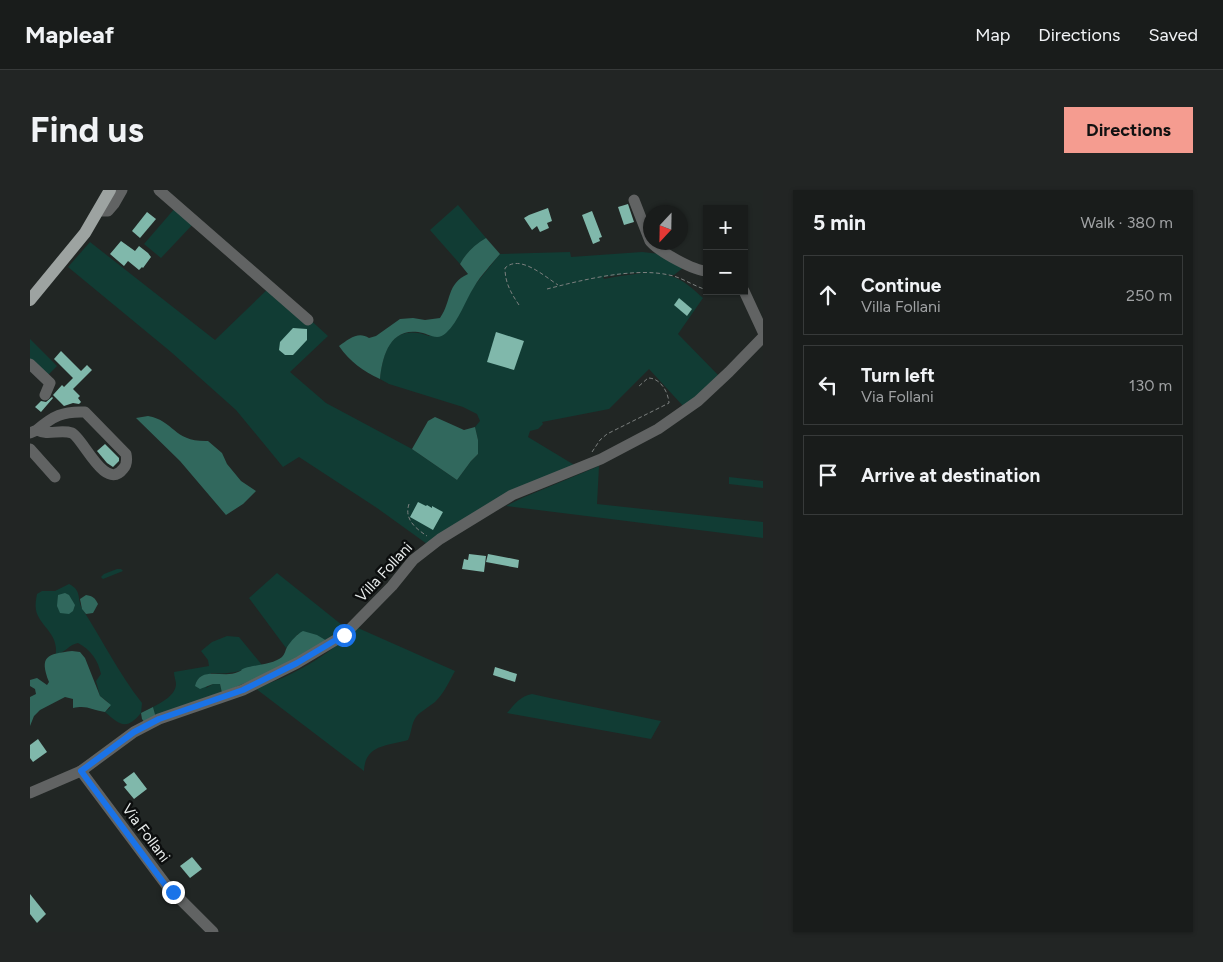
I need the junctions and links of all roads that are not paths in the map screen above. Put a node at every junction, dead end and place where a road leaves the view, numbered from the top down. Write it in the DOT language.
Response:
graph roads {
  1 [pos="110,190"];
  2 [pos="122,190"];
  3 [pos="159,190"];
  4 [pos="634,200"];
  5 [pos="98,211"];
  6 [pos="643,222"];
  7 [pos="662,250"];
  8 [pos="703,271"];
  9 [pos="746,295"];
  10 [pos="30,300"];
  11 [pos="308,320"];
  12 [pos="763,332"];
  13 [pos="763,337"];
  14 [pos="30,364"];
  15 [pos="45,395"];
  16 [pos="33,432"];
  17 [pos="30,449"];
  18 [pos="54,476"];
  19 [pos="81,771"];
  20 [pos="30,793"];
  21 [pos="213,932"];
  1 -- 5 [label="main road"];
  2 -- 5 [label="street"];
  3 -- 11 [label="street"];
  4 -- 6 [label="street"];
  5 -- 10 [label="main road"];
  7 -- 8 [label="street"];
  9 -- 12 [label="street"];
  13 -- 19 [label="street, Villa Follani"];
  14 -- 15 [label="street"];
  16 -- 16 [label="street"];
  17 -- 18 [label="street"];
  19 -- 20 [label="street, Villa Follani"];
  19 -- 21 [label="street, Via Follani"];
}
